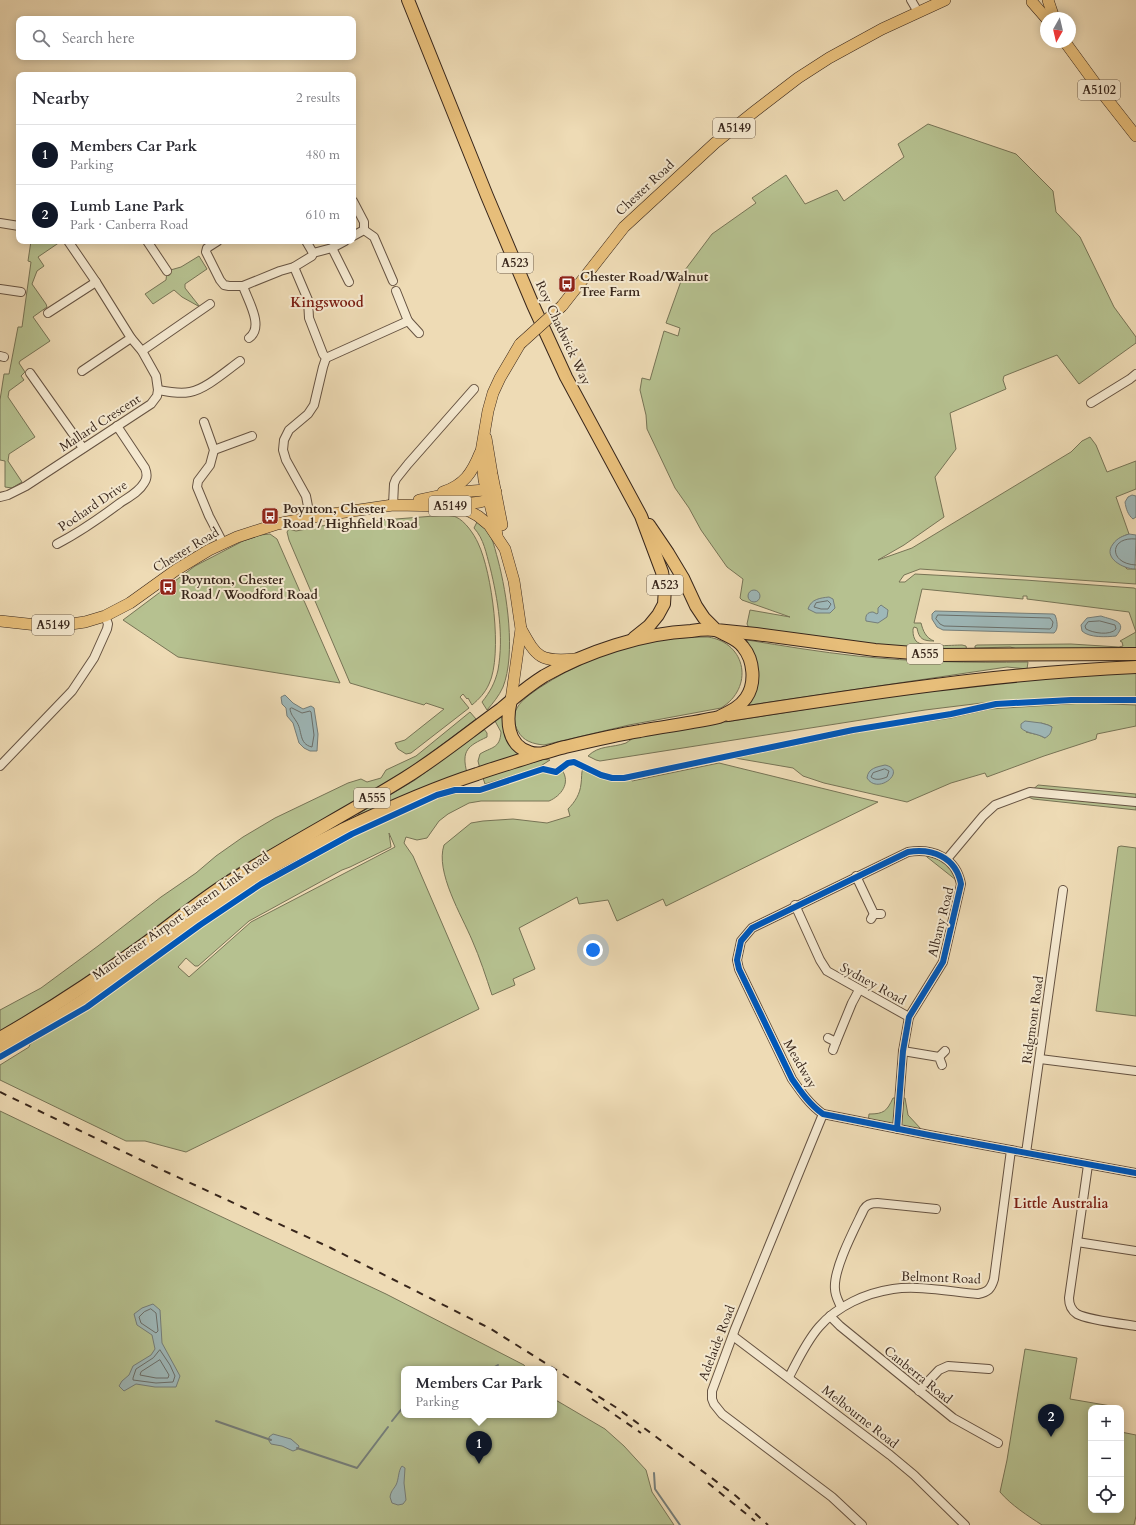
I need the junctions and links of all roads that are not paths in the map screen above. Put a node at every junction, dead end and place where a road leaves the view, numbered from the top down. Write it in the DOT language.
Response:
graph roads {
  1 [pos="408,0"];
  2 [pos="911,0"];
  3 [pos="946,0"];
  4 [pos="1044,0"];
  5 [pos="1048,0"];
  6 [pos="1030,1"];
  7 [pos="918,12"];
  8 [pos="1040,12"];
  9 [pos="1052,12"];
  10 [pos="1068,48"];
  11 [pos="1136,136"];
  12 [pos="356,207"];
  13 [pos="0,223"];
  14 [pos="16,226"];
  15 [pos="364,230"];
  16 [pos="356,234"];
  17 [pos="70,244"];
  18 [pos="149,244"];
  19 [pos="213,244"];
  20 [pos="308,244"];
  21 [pos="339,244"];
  22 [pos="332,248"];
  23 [pos="313,253"];
  24 [pos="294,267"];
  25 [pos="168,271"];
  26 [pos="393,281"];
  27 [pos="96,282"];
  28 [pos="349,282"];
  29 [pos="243,286"];
  30 [pos="0,289"];
  31 [pos="396,291"];
  32 [pos="21,292"];
  33 [pos="210,304"];
  34 [pos="48,313"];
  35 [pos="408,321"];
  36 [pos="419,333"];
  37 [pos="131,338"];
  38 [pos="249,338"];
  39 [pos="142,351"];
  40 [pos="326,358"];
  41 [pos="240,362"];
  42 [pos="82,371"];
  43 [pos="30,373"];
  44 [pos="1136,374"];
  45 [pos="474,389"];
  46 [pos="158,390"];
  47 [pos="1091,403"];
  48 [pos="204,422"];
  49 [pos="117,426"];
  50 [pos="485,433"];
  51 [pos="252,436"];
  52 [pos="83,448"];
  53 [pos="214,450"];
  54 [pos="480,452"];
  55 [pos="490,494"];
  56 [pos="0,496"];
  57 [pos="423,499"];
  58 [pos="397,504"];
  59 [pos="450,506"];
  60 [pos="641,516"];
  61 [pos="310,517"];
  62 [pos="497,539"];
  63 [pos="223,543"];
  64 [pos="57,544"];
  65 [pos="505,549"];
  66 [pos="682,578"];
  67 [pos="106,616"];
  68 [pos="0,621"];
  69 [pos="521,629"];
  70 [pos="716,630"];
  71 [pos="743,633"];
  72 [pos="627,641"];
  73 [pos="1136,654"];
  74 [pos="582,658"];
  75 [pos="1136,667"];
  76 [pos="511,700"];
  77 [pos="719,717"];
  78 [pos="539,754"];
  79 [pos="0,766"];
  80 [pos="1136,802"];
  81 [pos="947,859"];
  82 [pos="856,876"];
  83 [pos="1063,890"];
  84 [pos="795,905"];
  85 [pos="875,916"];
  86 [pos="860,990"];
  87 [pos="909,1017"];
  88 [pos="0,1038"];
  89 [pos="828,1038"];
  90 [pos="0,1049"];
  91 [pos="903,1050"];
  92 [pos="945,1051"];
  93 [pos="939,1057"];
  94 [pos="1040,1059"];
  95 [pos="942,1065"];
  96 [pos="1136,1071"];
  97 [pos="823,1114"];
  98 [pos="897,1129"];
  99 [pos="1011,1150"];
  100 [pos="1026,1153"];
  101 [pos="1088,1165"];
  102 [pos="1136,1173"];
  103 [pos="936,1210"];
  104 [pos="1077,1242"];
  105 [pos="1136,1251"];
  106 [pos="842,1307"];
  107 [pos="830,1316"];
  108 [pos="1136,1326"];
  109 [pos="733,1336"];
  110 [pos="989,1369"];
  111 [pos="789,1377"];
  112 [pos="919,1391"];
  113 [pos="998,1443"];
  114 [pos="862,1525"];
  115 [pos="965,1525"];
  1 -- 60 [label="highway, Roy Chadwick Way / A523"];
  2 -- 7 [label="street"];
  3 -- 7 [label="main road, Chester Road / A5149"];
  4 -- 6 [label="main road"];
  5 -- 9 [label="main road"];
  6 -- 8 [label="main road"];
  7 -- 50 [label="main road, Chester Road / A5149, bridge"];
  10 -- 11 [label="main road, A5102"];
  12 -- 15 [label="street"];
  13 -- 14 [label="street"];
  15 -- 16 [label="street"];
  15 -- 26 [label="street"];
  17 -- 27 [label="street"];
  18 -- 25 [label="street"];
  19 -- 29 [label="street"];
  20 -- 23 [label="street"];
  21 -- 22 [label="street"];
  22 -- 23 [label="street"];
  22 -- 28 [label="street"];
  23 -- 24 [label="street"];
  24 -- 29 [label="street"];
  24 -- 40 [label="street"];
  27 -- 34 [label="street"];
  27 -- 37 [label="street"];
  29 -- 38 [label="street"];
  30 -- 32 [label="street"];
  31 -- 35 [label="street"];
  33 -- 39 [label="street"];
  35 -- 36 [label="street"];
  35 -- 40 [label="street"];
  37 -- 39 [label="street"];
  37 -- 42 [label="street"];
  39 -- 46 [label="street"];
  40 -- 61 [label="street"];
  41 -- 46 [label="street"];
  43 -- 52 [label="street"];
  44 -- 47 [label="street"];
  45 -- 58 [label="street"];
  46 -- 49 [label="street, Mallard Crescent"];
  48 -- 53 [label="street"];
  49 -- 52 [label="street, Mallard Crescent"];
  49 -- 64 [label="street, Pochard Drive"];
  50 -- 54 [label="main road, Chester Road / A5149"];
  50 -- 55 [label="main road"];
  51 -- 53 [label="street"];
  52 -- 56 [label="street, Mallard Crescent"];
  53 -- 63 [label="street"];
  54 -- 55 [label="main road, Chester Road / A5149"];
  54 -- 57 [label="main road"];
  55 -- 57 [label="main road, Chester Road / A5149"];
  55 -- 59 [label="main road, Chester Road / A5149"];
  55 -- 62 [label="main road, Chester Road / A5149"];
  55 -- 65 [label="main road"];
  57 -- 58 [label="main road, Chester Road / A5149"];
  58 -- 59 [label="main road, Chester Road / A5149"];
  58 -- 61 [label="main road, Chester Road / A5149"];
  59 -- 62 [label="main road"];
  60 -- 66 [label="highway, Roy Chadwick Way / A523"];
  60 -- 72 [label="highway, Roy Chadwick Way / A523"];
  61 -- 63 [label="main road, Chester Road / A5149"];
  62 -- 65 [label="main road, Chester Road / A5149"];
  63 -- 67 [label="main road, Chester Road / A5149"];
  65 -- 69 [label="main road, Chester Road / A5149"];
  66 -- 70 [label="highway, Roy Chadwick Way / A523"];
  66 -- 71 [label="highway, Roy Chadwick Way / A523"];
  67 -- 68 [label="main road, Chester Road / A5149"];
  67 -- 79 [label="street"];
  69 -- 74 [label="main road, Chester Road / A5149"];
  69 -- 76 [label="main road, Chester Road / A5149"];
  70 -- 71 [label="highway, A555"];
  70 -- 72 [label="highway, A555"];
  70 -- 77 [label="highway, A555"];
  71 -- 73 [label="highway, A555"];
  72 -- 74 [label="highway, A555"];
  74 -- 76 [label="highway, A555"];
  75 -- 77 [label="highway, A555"];
  76 -- 78 [label="highway"];
  76 -- 88 [label="highway, Manchester Airport Eastern Link Road / A555"];
  77 -- 78 [label="highway, A555"];
  78 -- 90 [label="highway, Manchester Airport Eastern Link Road / A555"];
  80 -- 81 [label="street"];
  81 -- 82 [label="street, Meadway"];
  81 -- 87 [label="street, Albany Road"];
  82 -- 84 [label="street, Meadway"];
  82 -- 85 [label="street"];
  83 -- 94 [label="street, Ridgmont Road"];
  84 -- 86 [label="street, Sydney Road"];
  84 -- 97 [label="street, Meadway"];
  86 -- 87 [label="street, Sydney Road"];
  86 -- 89 [label="street"];
  87 -- 91 [label="street, Albany Road"];
  91 -- 93 [label="street"];
  91 -- 98 [label="street, Albany Road"];
  92 -- 93 [label="street"];
  93 -- 95 [label="street"];
  94 -- 96 [label="street"];
  94 -- 100 [label="street, Ridgmont Road"];
  97 -- 98 [label="street"];
  97 -- 109 [label="street, Adelaide Road"];
  98 -- 99 [label="street"];
  99 -- 100 [label="street"];
  99 -- 106 [label="street, Belmont Road"];
  100 -- 101 [label="street"];
  101 -- 102 [label="street"];
  101 -- 104 [label="street"];
  103 -- 106 [label="street"];
  104 -- 105 [label="street"];
  104 -- 108 [label="street"];
  106 -- 107 [label="street, Belmont Road"];
  107 -- 111 [label="street, Belmont Road"];
  107 -- 112 [label="street, Canberra Road"];
  109 -- 111 [label="street, Melbourne Road"];
  109 -- 114 [label="street, Adelaide Road"];
  110 -- 112 [label="street"];
  111 -- 115 [label="street, Melbourne Road"];
  112 -- 113 [label="street, Canberra Road"];
}
